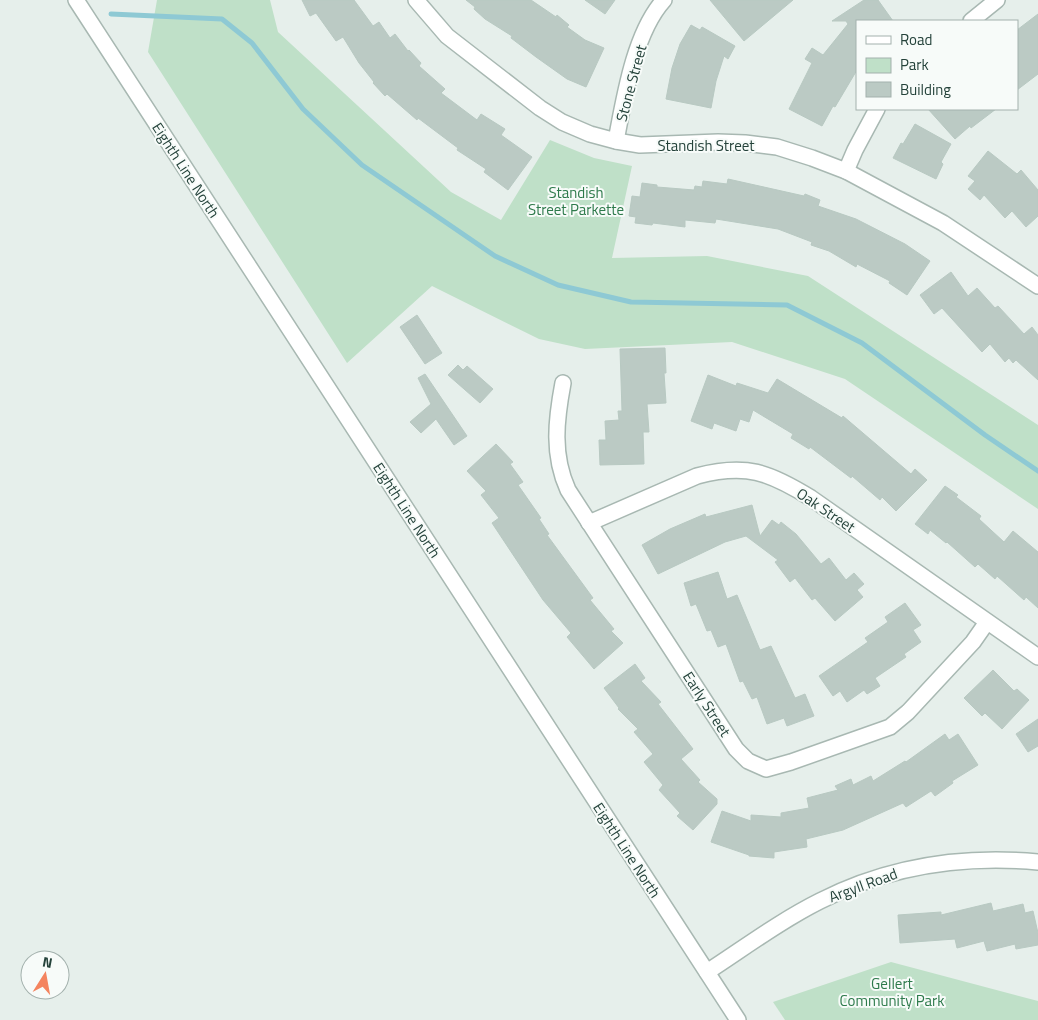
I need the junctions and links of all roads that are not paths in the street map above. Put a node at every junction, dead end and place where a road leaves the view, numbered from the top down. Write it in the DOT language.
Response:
graph roads {
  1 [pos="76,0"];
  2 [pos="416,0"];
  3 [pos="664,0"];
  4 [pos="996,0"];
  5 [pos="972,20"];
  6 [pos="876,110"];
  7 [pos="616,141"];
  8 [pos="846,171"];
  9 [pos="1038,286"];
  10 [pos="563,384"];
  11 [pos="589,523"];
  12 [pos="987,622"];
  13 [pos="1038,657"];
  14 [pos="1038,862"];
  15 [pos="707,972"];
  16 [pos="738,1020"];
  1 -- 15 [label="street, Eighth Line North"];
  2 -- 7 [label="street, Standish Street"];
  3 -- 7 [label="street, Stone Street"];
  4 -- 5 [label="street"];
  6 -- 8 [label="street"];
  7 -- 8 [label="street, Standish Street"];
  8 -- 9 [label="street, Standish Street"];
  10 -- 11 [label="street, Early Street"];
  11 -- 12 [label="street, Oak Street"];
  11 -- 12 [label="street, Early Street"];
  12 -- 13 [label="street, Oak Street"];
  14 -- 15 [label="street, Argyll Road"];
  15 -- 16 [label="street, Eighth Line North"];
}
